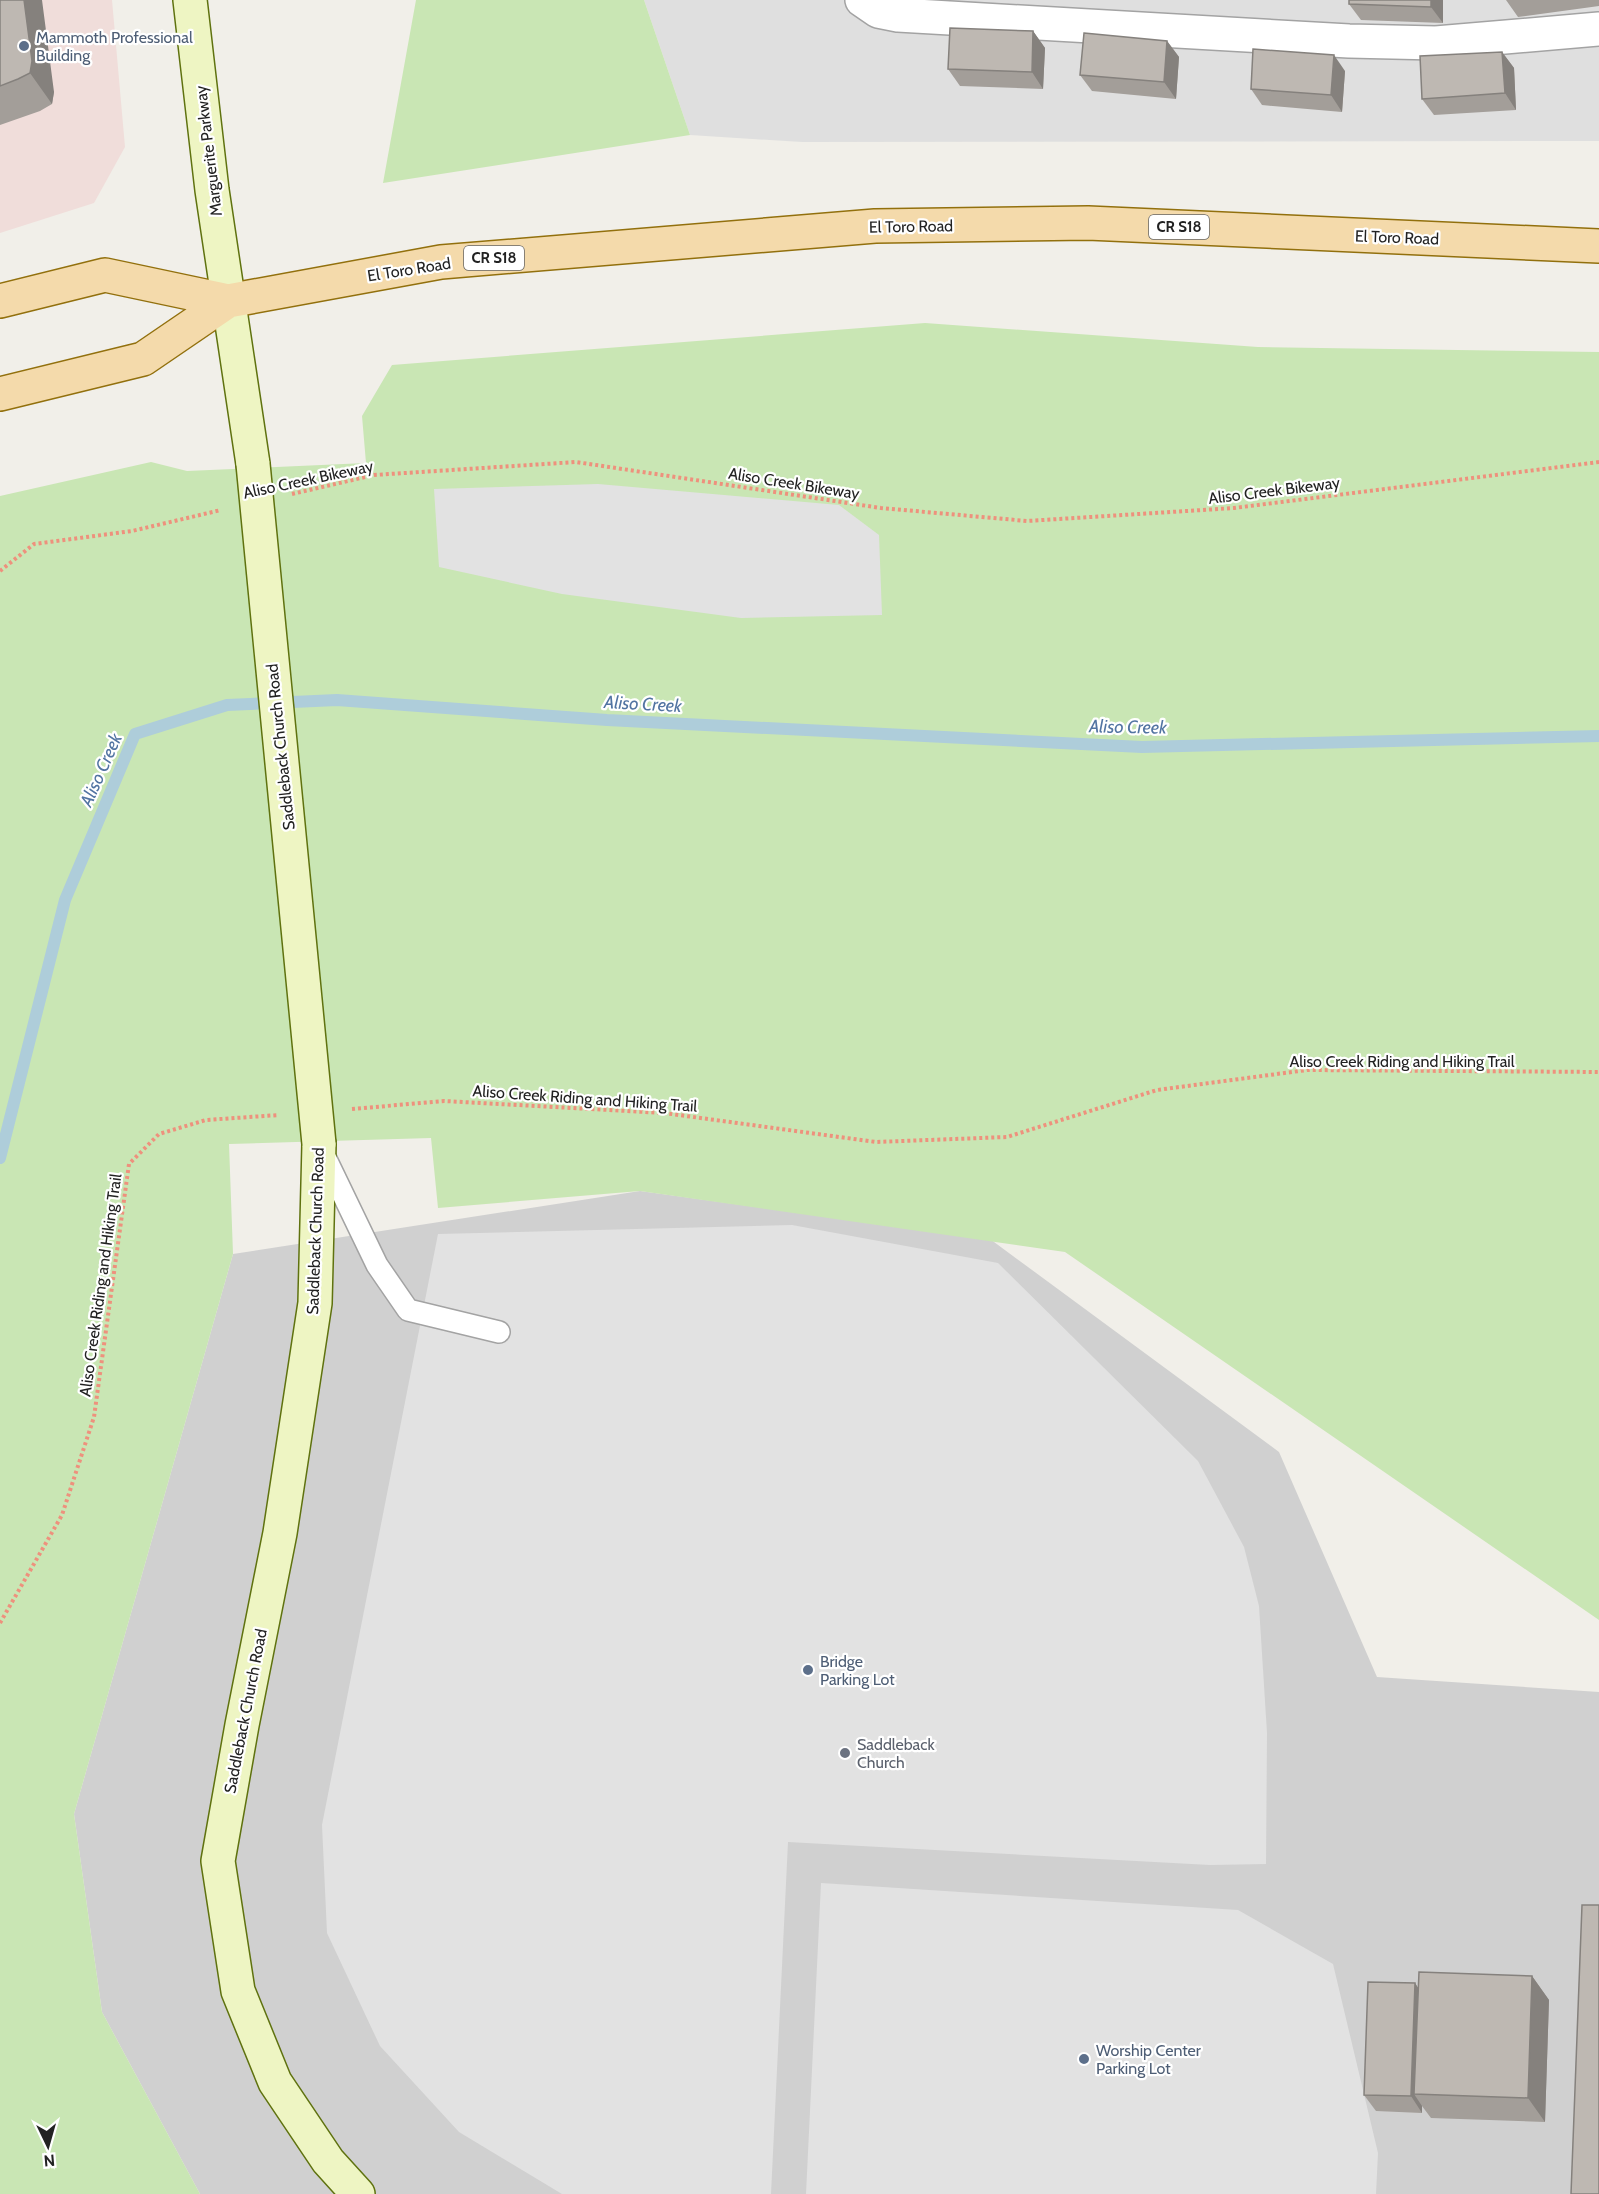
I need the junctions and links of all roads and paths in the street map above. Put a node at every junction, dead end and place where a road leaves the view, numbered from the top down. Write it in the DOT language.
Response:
graph roads {
  1 [pos="190,0"];
  2 [pos="862,0"];
  3 [pos="1599,29"];
  4 [pos="1599,246"];
  5 [pos="0,301"];
  6 [pos="228,301"];
  7 [pos="0,394"];
  8 [pos="1599,462"];
  9 [pos="282,496"];
  10 [pos="224,509"];
  11 [pos="0,571"];
  12 [pos="1599,1072"];
  13 [pos="349,1109"];
  14 [pos="290,1114"];
  15 [pos="319,1144"];
  16 [pos="499,1332"];
  17 [pos="0,1623"];
  18 [pos="358,2194"];
  1 -- 6 [label="main road, Marguerite Parkway"];
  2 -- 3 [label="street"];
  4 -- 6 [label="main road, El Toro Road / CR S18"];
  5 -- 6 [label="main road, El Toro Road / CR S18"];
  6 -- 7 [label="main road, El Toro Road / CR S18"];
  6 -- 15 [label="main road, Saddleback Church Road, bridge"];
  8 -- 9 [label="path, Aliso Creek Bikeway"];
  10 -- 11 [label="path, Aliso Creek Bikeway"];
  12 -- 13 [label="path, Aliso Creek Riding and Hiking Trail"];
  14 -- 17 [label="path, Aliso Creek Riding and Hiking Trail"];
  15 -- 16 [label="lane"];
  15 -- 18 [label="main road, Saddleback Church Road"];
}
